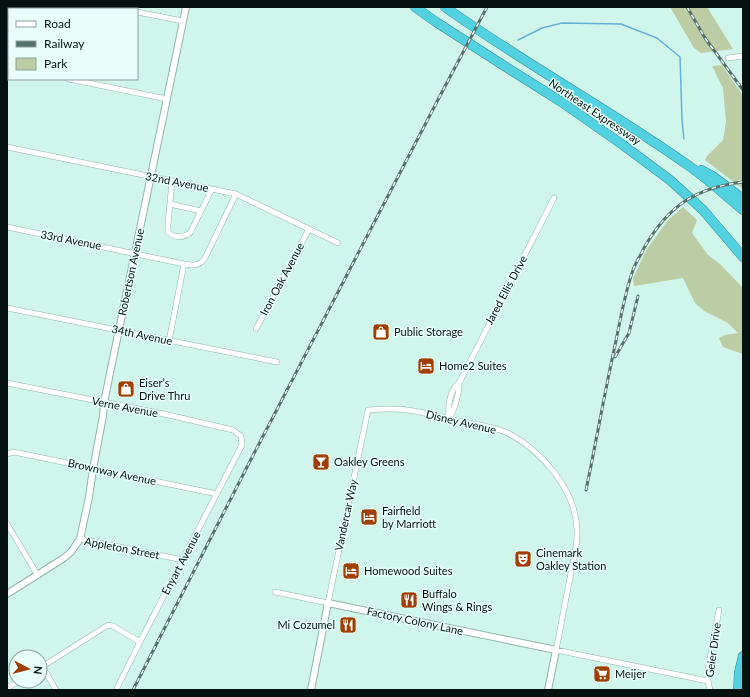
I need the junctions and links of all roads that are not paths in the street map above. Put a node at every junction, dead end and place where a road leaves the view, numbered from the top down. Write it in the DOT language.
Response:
graph roads {
  1 [pos="186,7"];
  2 [pos="415,7"];
  3 [pos="445,7"];
  4 [pos="138,12"];
  5 [pos="183,21"];
  6 [pos="743,56"];
  7 [pos="728,58"];
  8 [pos="74,80"];
  9 [pos="167,99"];
  10 [pos="7,147"];
  11 [pos="675,157"];
  12 [pos="151,177"];
  13 [pos="172,181"];
  14 [pos="212,189"];
  15 [pos="236,194"];
  16 [pos="554,198"];
  17 [pos="743,199"];
  18 [pos="170,204"];
  19 [pos="743,210"];
  20 [pos="201,211"];
  21 [pos="7,227"];
  22 [pos="309,229"];
  23 [pos="338,243"];
  24 [pos="135,253"];
  25 [pos="743,257"];
  26 [pos="184,264"];
  27 [pos="7,308"];
  28 [pos="256,329"];
  29 [pos="119,330"];
  30 [pos="169,341"];
  31 [pos="277,362"];
  32 [pos="7,383"];
  33 [pos="104,403"];
  34 [pos="368,410"];
  35 [pos="449,419"];
  36 [pos="241,436"];
  37 [pos="7,454"];
  38 [pos="93,469"];
  39 [pos="217,494"];
  40 [pos="7,524"];
  41 [pos="80,539"];
  42 [pos="183,560"];
  43 [pos="37,574"];
  44 [pos="275,592"];
  45 [pos="7,594"];
  46 [pos="328,603"];
  47 [pos="719,610"];
  48 [pos="140,642"];
  49 [pos="556,650"];
  50 [pos="743,657"];
  51 [pos="48,663"];
  52 [pos="48,678"];
  53 [pos="708,681"];
  54 [pos="56,690"];
  55 [pos="116,690"];
  56 [pos="311,690"];
  57 [pos="548,690"];
  58 [pos="710,690"];
  59 [pos="738,690"];
  1 -- 5 [label="street, Robertson Avenue"];
  2 -- 25 [label="highway, Northeast Expressway"];
  3 -- 11 [label="highway, Northeast Expressway"];
  4 -- 5 [label="street"];
  5 -- 9 [label="street, Robertson Avenue"];
  6 -- 7 [label="street"];
  8 -- 9 [label="street"];
  9 -- 12 [label="street, Robertson Avenue"];
  10 -- 12 [label="street, 32nd Avenue"];
  11 -- 17 [label="highway"];
  11 -- 19 [label="highway, Northeast Expressway"];
  12 -- 13 [label="street, 32nd Avenue"];
  12 -- 24 [label="street, Robertson Avenue"];
  13 -- 14 [label="street, 32nd Avenue"];
  13 -- 18 [label="street"];
  14 -- 15 [label="street, 32nd Avenue"];
  14 -- 20 [label="street"];
  15 -- 22 [label="street, 32nd Avenue"];
  15 -- 26 [label="street"];
  16 -- 35 [label="street, Jared Ellis Drive"];
  18 -- 20 [label="street"];
  18 -- 20 [label="street"];
  21 -- 24 [label="street, 33rd Avenue"];
  22 -- 23 [label="street, 32nd Avenue"];
  22 -- 28 [label="street, Iron Oak Avenue"];
  24 -- 26 [label="street, 33rd Avenue"];
  24 -- 29 [label="street, Robertson Avenue"];
  26 -- 30 [label="street"];
  27 -- 29 [label="street, 34th Avenue"];
  29 -- 30 [label="street, 34th Avenue"];
  29 -- 33 [label="street, Robertson Avenue"];
  30 -- 31 [label="street, 34th Avenue"];
  32 -- 33 [label="street, Verne Avenue"];
  33 -- 36 [label="street, Verne Avenue"];
  33 -- 38 [label="street, Robertson Avenue"];
  34 -- 35 [label="street, Disney Avenue"];
  34 -- 46 [label="street, Vandercar Way"];
  35 -- 49 [label="street, Disney Avenue"];
  36 -- 39 [label="street, Enyart Avenue"];
  37 -- 38 [label="street, Brownway Avenue"];
  38 -- 39 [label="street, Brownway Avenue"];
  38 -- 41 [label="street, Robertson Avenue"];
  39 -- 42 [label="street, Enyart Avenue"];
  40 -- 43 [label="street"];
  41 -- 42 [label="street, Appleton Street"];
  41 -- 43 [label="street, Appleton Street"];
  42 -- 48 [label="street, Enyart Avenue"];
  43 -- 45 [label="street, Appleton Street"];
  44 -- 46 [label="street, Factory Colony Lane"];
  46 -- 49 [label="street, Factory Colony Lane"];
  46 -- 56 [label="street, Vandercar Way"];
  47 -- 53 [label="street, Geier Drive"];
  48 -- 51 [label="street"];
  48 -- 55 [label="street, Enyart Avenue"];
  49 -- 53 [label="street"];
  49 -- 57 [label="street, Disney Avenue"];
  50 -- 59 [label="highway"];
  52 -- 54 [label="street"];
  53 -- 58 [label="street, Geier Drive"];
}
